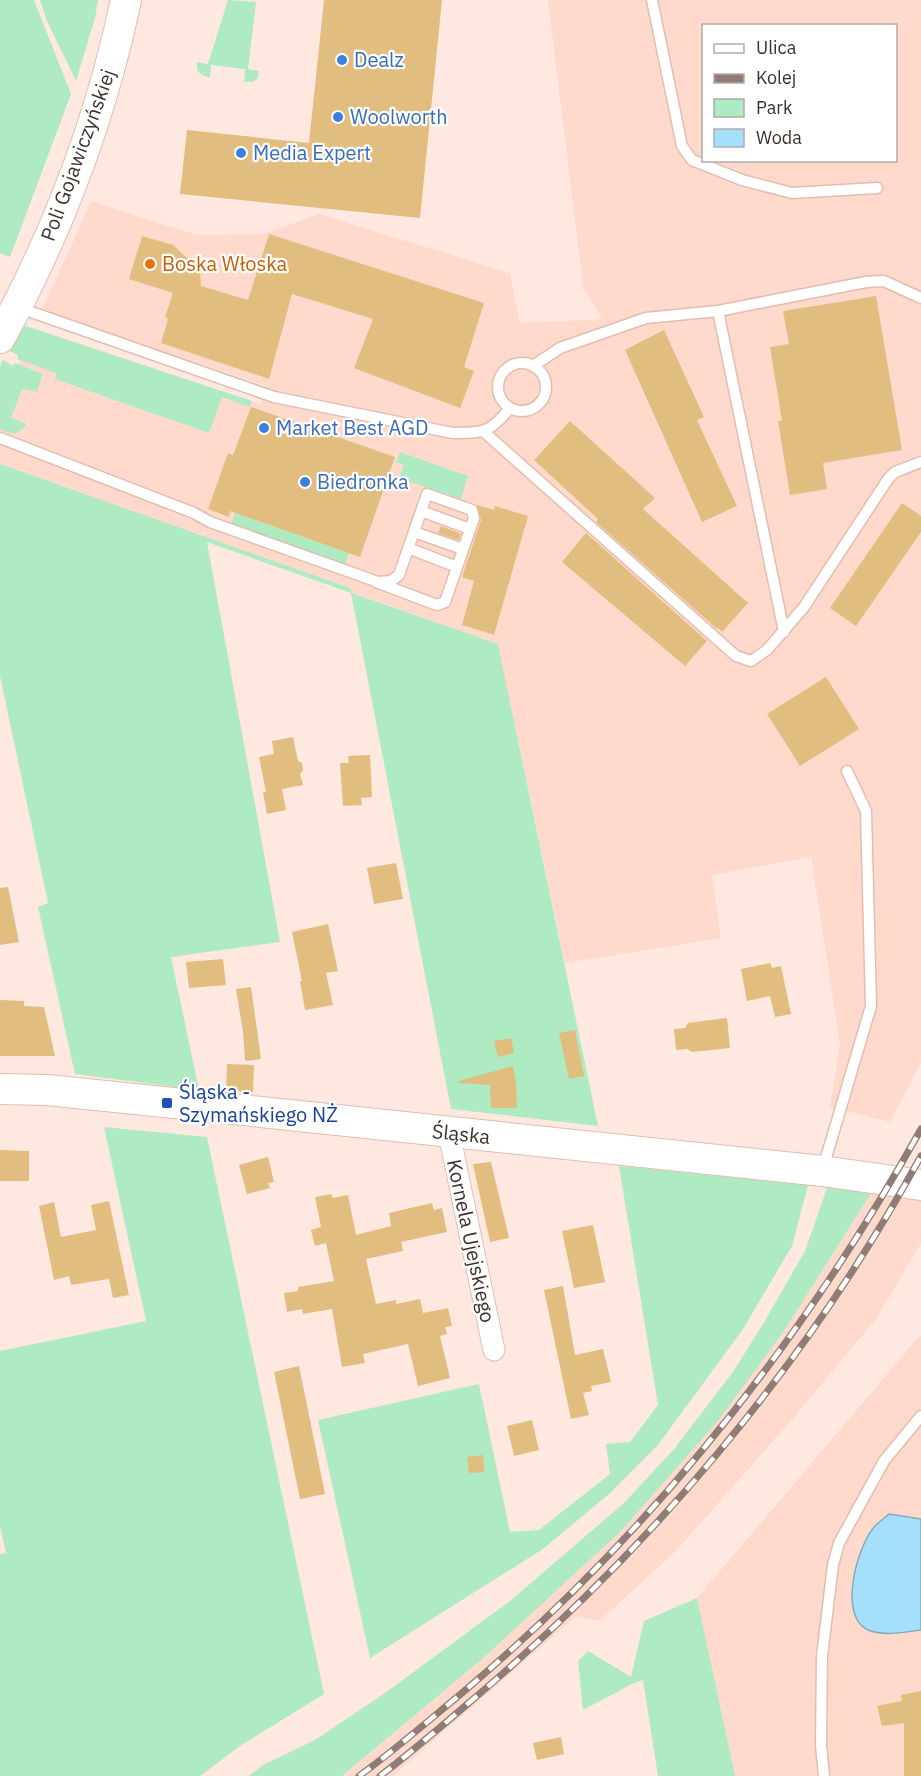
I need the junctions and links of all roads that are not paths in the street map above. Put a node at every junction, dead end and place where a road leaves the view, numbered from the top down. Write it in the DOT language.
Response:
graph roads {
  1 [pos="126,0"];
  2 [pos="652,0"];
  3 [pos="877,188"];
  4 [pos="921,298"];
  5 [pos="17,307"];
  6 [pos="718,311"];
  7 [pos="0,338"];
  8 [pos="533,366"];
  9 [pos="510,408"];
  10 [pos="483,431"];
  11 [pos="0,438"];
  12 [pos="921,462"];
  13 [pos="421,512"];
  14 [pos="470,530"];
  15 [pos="414,532"];
  16 [pos="408,548"];
  17 [pos="463,549"];
  18 [pos="457,567"];
  19 [pos="376,582"];
  20 [pos="784,632"];
  21 [pos="847,771"];
  22 [pos="0,1089"];
  23 [pos="449,1133"];
  24 [pos="822,1171"];
  25 [pos="921,1185"];
  26 [pos="494,1350"];
  27 [pos="921,1416"];
  28 [pos="824,1776"];
  1 -- 5 [label="street, Poli Gojawiczyńskiej"];
  2 -- 3 [label="lane"];
  4 -- 6 [label="lane"];
  5 -- 7 [label="street, Poli Gojawiczyńskiej"];
  5 -- 10 [label="lane"];
  6 -- 8 [label="lane"];
  6 -- 20 [label="lane"];
  8 -- 9 [label="lane"];
  8 -- 9 [label="lane"];
  9 -- 10 [label="lane"];
  10 -- 20 [label="lane"];
  11 -- 19 [label="lane"];
  12 -- 20 [label="lane"];
  13 -- 14 [label="lane"];
  13 -- 14 [label="lane"];
  13 -- 15 [label="lane"];
  14 -- 17 [label="lane"];
  15 -- 16 [label="lane"];
  15 -- 17 [label="lane"];
  16 -- 18 [label="lane"];
  16 -- 19 [label="lane"];
  17 -- 18 [label="lane"];
  18 -- 19 [label="lane"];
  21 -- 24 [label="lane"];
  22 -- 23 [label="street, Śląska"];
  23 -- 24 [label="street, Śląska"];
  23 -- 26 [label="street, Kornela Ujejskiego"];
  24 -- 25 [label="street, Śląska"];
  27 -- 28 [label="lane"];
}
